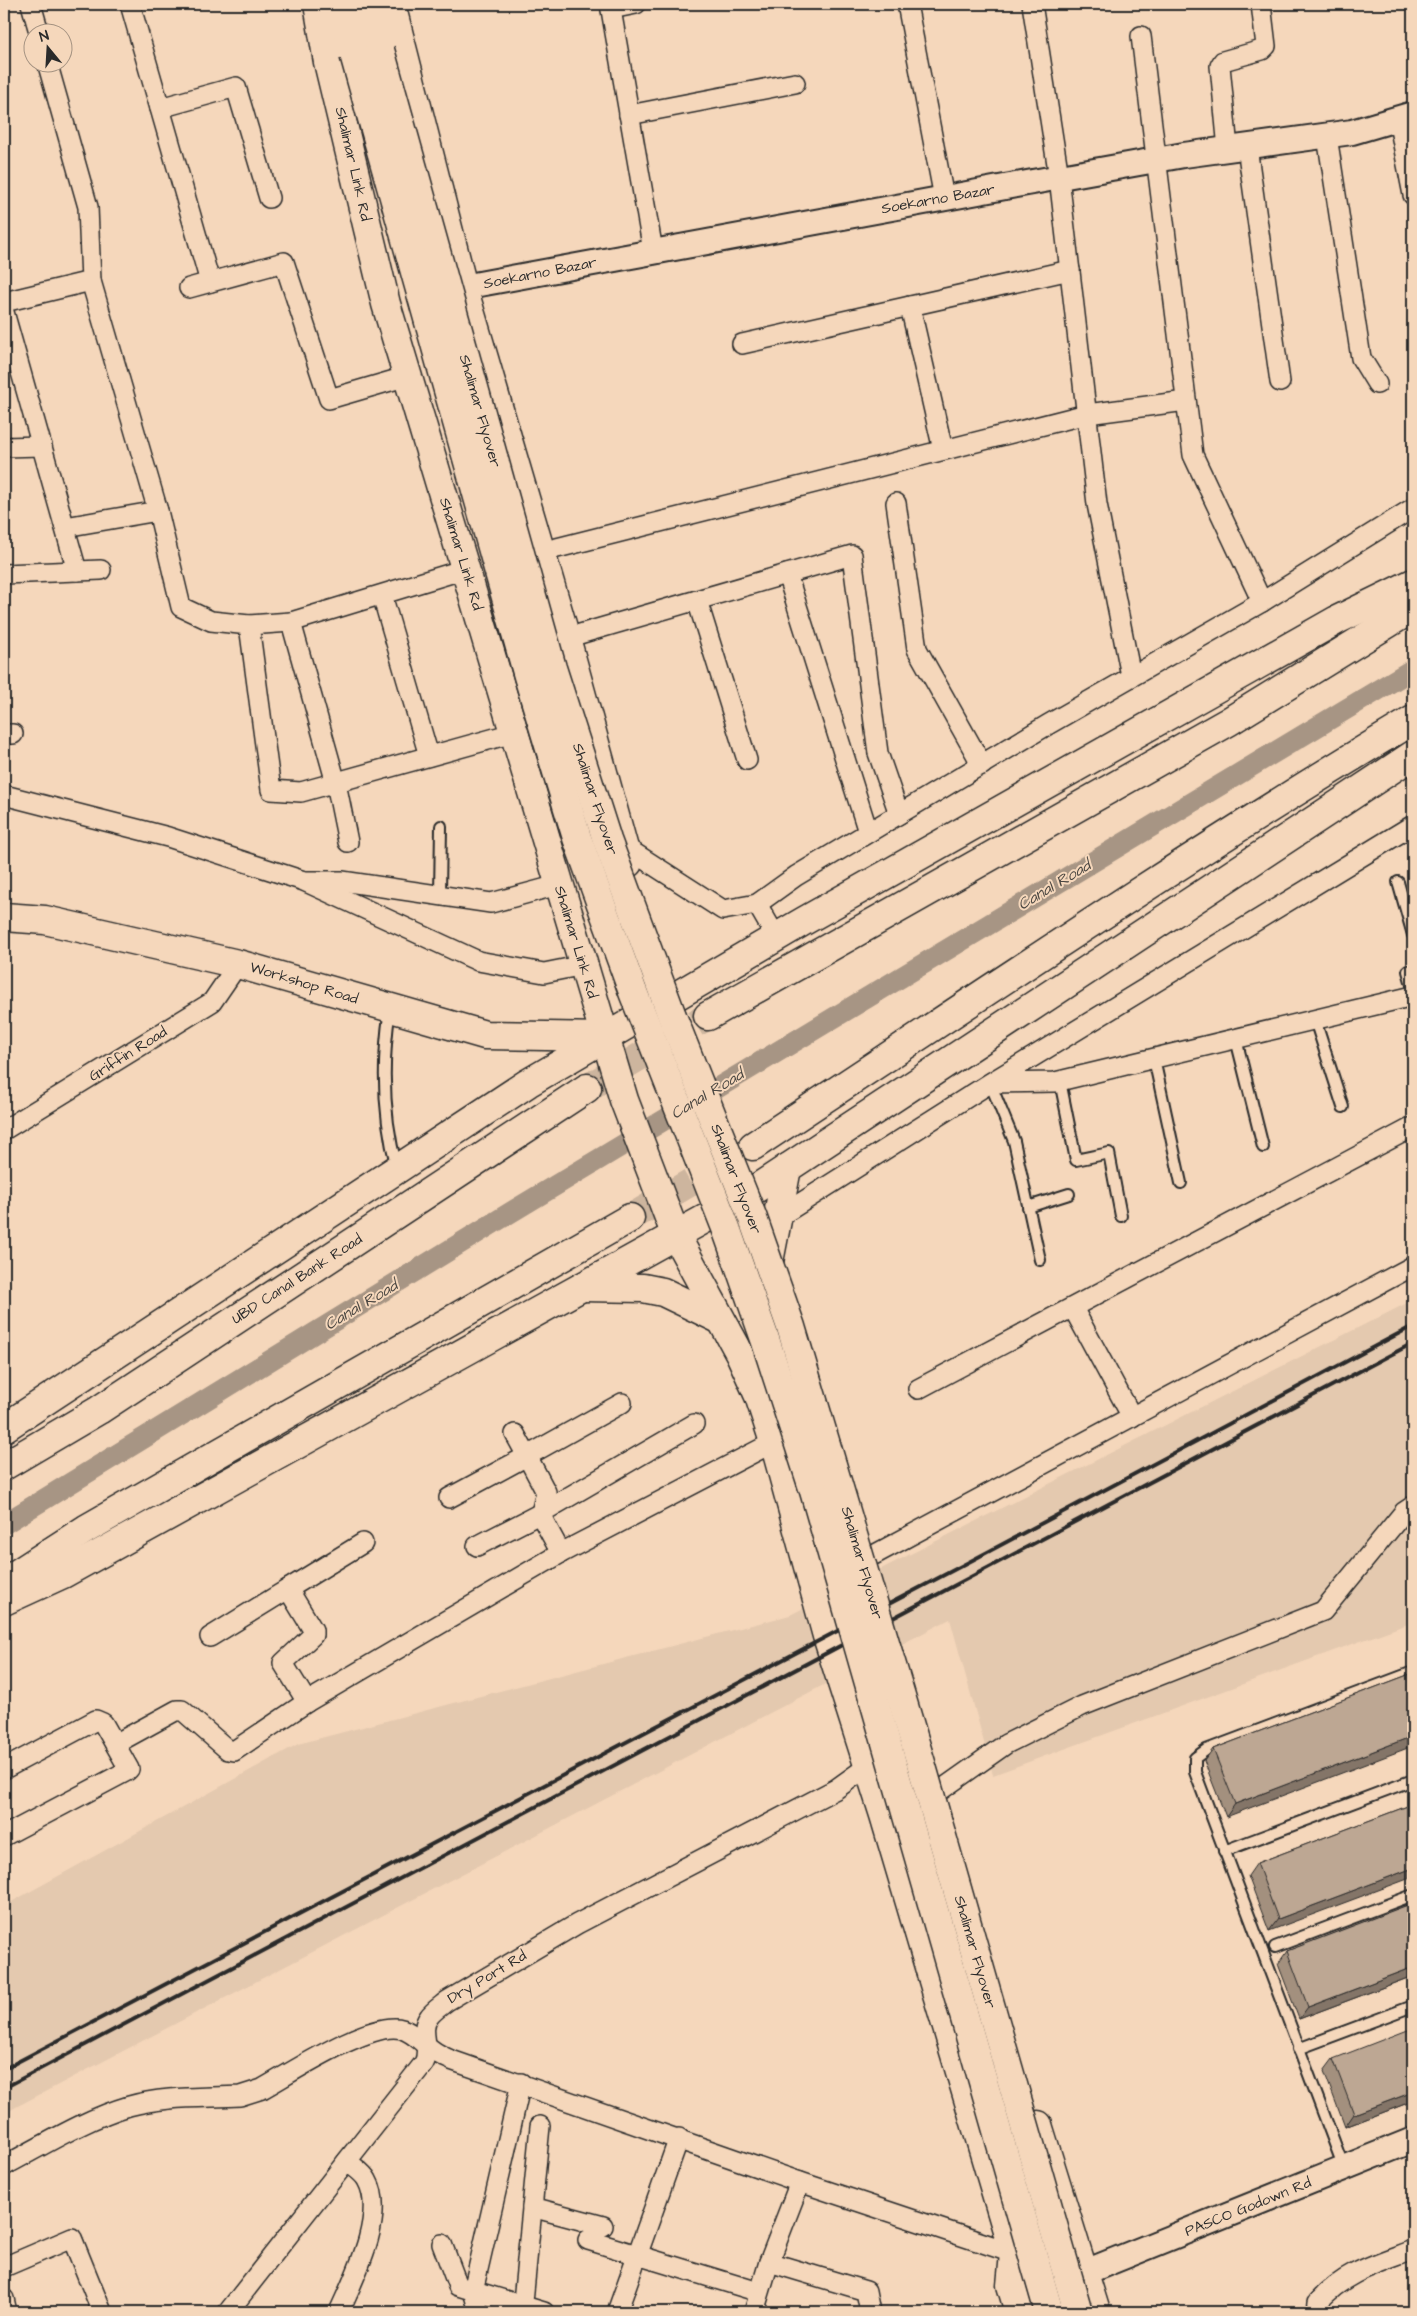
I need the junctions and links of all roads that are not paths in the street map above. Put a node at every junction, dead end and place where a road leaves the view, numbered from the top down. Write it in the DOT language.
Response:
graph roads {
  1 [pos="30,4"];
  2 [pos="130,4"];
  3 [pos="318,4"];
  4 [pos="342,4"];
  5 [pos="368,4"];
  6 [pos="391,4"];
  7 [pos="636,4"];
  8 [pos="907,4"];
  9 [pos="1032,4"];
  10 [pos="1261,4"];
  11 [pos="610,6"];
  12 [pos="36,22"];
  13 [pos="1141,36"];
  14 [pos="367,52"];
  15 [pos="50,72"];
  16 [pos="795,83"];
  17 [pos="160,108"];
  18 [pos="629,115"];
  19 [pos="1405,116"];
  20 [pos="1327,136"];
  21 [pos="1238,148"];
  22 [pos="1157,160"];
  23 [pos="1059,177"];
  24 [pos="1413,195"];
  25 [pos="269,198"];
  26 [pos="944,198"];
  27 [pos="653,251"];
  28 [pos="1070,270"];
  29 [pos="91,281"];
  30 [pos="210,282"];
  31 [pos="463,287"];
  32 [pos="189,288"];
  33 [pos="4,302"];
  34 [pos="910,306"];
  35 [pos="4,312"];
  36 [pos="6,332"];
  37 [pos="742,344"];
  38 [pos="408,376"];
  39 [pos="1280,382"];
  40 [pos="1377,384"];
  41 [pos="1186,401"];
  42 [pos="1087,414"];
  43 [pos="42,446"];
  44 [pos="4,447"];
  45 [pos="943,450"];
  46 [pos="896,503"];
  47 [pos="1413,508"];
  48 [pos="158,511"];
  49 [pos="65,527"];
  50 [pos="541,552"];
  51 [pos="102,570"];
  52 [pos="465,570"];
  53 [pos="77,571"];
  54 [pos="4,574"];
  55 [pos="787,574"];
  56 [pos="1413,583"];
  57 [pos="382,595"];
  58 [pos="697,600"];
  59 [pos="1262,602"];
  60 [pos="1413,608"];
  61 [pos="291,622"];
  62 [pos="249,625"];
  63 [pos="566,638"];
  64 [pos="1131,676"];
  65 [pos="1413,720"];
  66 [pos="514,733"];
  67 [pos="1413,755"];
  68 [pos="429,756"];
  69 [pos="747,760"];
  70 [pos="982,764"];
  71 [pos="336,783"];
  72 [pos="4,795"];
  73 [pos="899,814"];
  74 [pos="1413,825"];
  75 [pos="442,826"];
  76 [pos="868,832"];
  77 [pos="348,842"];
  78 [pos="622,845"];
  79 [pos="304,881"];
  80 [pos="1398,882"];
  81 [pos="558,885"];
  82 [pos="440,895"];
  83 [pos="757,904"];
  84 [pos="4,917"];
  85 [pos="1413,935"];
  86 [pos="776,937"];
  87 [pos="238,964"];
  88 [pos="584,965"];
  89 [pos="1413,970"];
  90 [pos="1413,988"];
  91 [pos="1413,996"];
  92 [pos="670,998"];
  93 [pos="390,1009"];
  94 [pos="708,1016"];
  95 [pos="1315,1020"];
  96 [pos="605,1037"];
  97 [pos="1236,1039"];
  98 [pos="1154,1058"];
  99 [pos="1060,1081"];
  100 [pos="990,1083"];
  101 [pos="587,1088"];
  102 [pos="1343,1107"];
  103 [pos="1413,1127"];
  104 [pos="4,1130"];
  105 [pos="752,1146"];
  106 [pos="1264,1147"];
  107 [pos="786,1168"];
  108 [pos="398,1169"];
  109 [pos="1181,1183"];
  110 [pos="1069,1194"];
  111 [pos="739,1200"];
  112 [pos="1028,1207"];
  113 [pos="1121,1216"];
  114 [pos="630,1218"];
  115 [pos="777,1218"];
  116 [pos="676,1236"];
  117 [pos="1040,1260"];
  118 [pos="1413,1266"];
  119 [pos="766,1272"];
  120 [pos="582,1287"];
  121 [pos="1073,1308"];
  122 [pos="722,1320"];
  123 [pos="918,1389"];
  124 [pos="622,1403"];
  125 [pos="1132,1417"];
  126 [pos="694,1424"];
  127 [pos="4,1428"];
  128 [pos="515,1434"];
  129 [pos="774,1442"];
  130 [pos="527,1456"];
  131 [pos="4,1466"];
  132 [pos="450,1498"];
  133 [pos="1413,1506"];
  134 [pos="541,1513"];
  135 [pos="363,1543"];
  136 [pos="477,1546"];
  137 [pos="561,1553"];
  138 [pos="870,1557"];
  139 [pos="4,1582"];
  140 [pos="288,1590"];
  141 [pos="883,1599"];
  142 [pos="4,1601"];
  143 [pos="823,1623"];
  144 [pos="210,1637"];
  145 [pos="1413,1672"];
  146 [pos="307,1702"];
  147 [pos="115,1744"];
  148 [pos="868,1766"];
  149 [pos="4,1769"];
  150 [pos="1413,1780"];
  151 [pos="938,1792"];
  152 [pos="4,1836"];
  153 [pos="1224,1851"];
  154 [pos="1413,1895"];
  155 [pos="1275,1947"];
  156 [pos="1413,2006"];
  157 [pos="427,2046"];
  158 [pos="1298,2049"];
  159 [pos="521,2083"];
  160 [pos="540,2126"];
  161 [pos="679,2138"];
  162 [pos="1413,2140"];
  163 [pos="347,2161"];
  164 [pos="4,2166"];
  165 [pos="1344,2168"];
  166 [pos="800,2182"];
  167 [pos="532,2207"];
  168 [pos="603,2226"];
  169 [pos="588,2240"];
  170 [pos="442,2244"];
  171 [pos="1413,2250"];
  172 [pos="1014,2254"];
  173 [pos="637,2255"];
  174 [pos="769,2262"];
  175 [pos="4,2267"];
  176 [pos="1083,2273"];
  177 [pos="473,2291"];
  178 [pos="759,2292"];
  179 [pos="4,2299"];
  180 [pos="522,2309"];
  181 [pos="7,2312"];
  182 [pos="102,2312"];
  183 [pos="228,2312"];
  184 [pos="339,2312"];
  185 [pos="479,2312"];
  186 [pos="544,2312"];
  187 [pos="617,2312"];
  188 [pos="754,2312"];
  189 [pos="870,2312"];
  190 [pos="1019,2312"];
  191 [pos="1049,2312"];
  192 [pos="1078,2312"];
  193 [pos="1096,2312"];
  194 [pos="1317,2312"];
  1 -- 12 [label="street"];
  2 -- 17 [label="street"];
  3 -- 38 [label="main road, Shalimar Link Rd"];
  4 -- 14 [label="main road"];
  5 -- 14 [label="main road"];
  6 -- 31 [label="main road"];
  7 -- 11 [label="street"];
  8 -- 26 [label="street"];
  9 -- 23 [label="street"];
  10 -- 21 [label="street"];
  11 -- 18 [label="street"];
  13 -- 22 [label="street"];
  14 -- 191 [label="main road, Shalimar Flyover, bridge"];
  14 -- 192 [label="main road, Shalimar Flyover, bridge"];
  15 -- 29 [label="street"];
  16 -- 18 [label="street"];
  17 -- 25 [label="street"];
  17 -- 30 [label="street"];
  18 -- 27 [label="street"];
  19 -- 20 [label="street, Soekarno Bazar"];
  19 -- 24 [label="street"];
  20 -- 21 [label="street, Soekarno Bazar"];
  20 -- 40 [label="street"];
  21 -- 22 [label="street, Soekarno Bazar"];
  21 -- 39 [label="street"];
  22 -- 23 [label="street, Soekarno Bazar"];
  22 -- 41 [label="street"];
  23 -- 26 [label="street, Soekarno Bazar"];
  23 -- 28 [label="street"];
  26 -- 27 [label="street, Soekarno Bazar"];
  27 -- 31 [label="street, Soekarno Bazar"];
  28 -- 34 [label="street"];
  28 -- 42 [label="street"];
  29 -- 33 [label="street"];
  29 -- 48 [label="street"];
  30 -- 32 [label="street"];
  30 -- 38 [label="street"];
  31 -- 50 [label="main road"];
  34 -- 37 [label="street"];
  34 -- 45 [label="street"];
  35 -- 36 [label="street"];
  36 -- 43 [label="street"];
  38 -- 52 [label="main road, Shalimar Link Rd"];
  41 -- 42 [label="street"];
  41 -- 59 [label="street"];
  42 -- 45 [label="street"];
  42 -- 64 [label="street"];
  43 -- 44 [label="street"];
  43 -- 49 [label="street"];
  45 -- 50 [label="street"];
  46 -- 70 [label="street"];
  47 -- 59 [label="street"];
  48 -- 49 [label="street"];
  48 -- 62 [label="street"];
  49 -- 53 [label="street"];
  50 -- 63 [label="main road"];
  51 -- 53 [label="street"];
  52 -- 57 [label="street"];
  52 -- 66 [label="main road, Shalimar Link Rd"];
  53 -- 54 [label="street"];
  55 -- 58 [label="street"];
  55 -- 73 [label="street"];
  55 -- 76 [label="street"];
  56 -- 86 [label="main road"];
  57 -- 61 [label="street"];
  57 -- 68 [label="street"];
  58 -- 63 [label="street"];
  58 -- 69 [label="street"];
  59 -- 64 [label="street"];
  60 -- 94 [label="main road"];
  61 -- 62 [label="street"];
  61 -- 71 [label="street"];
  62 -- 71 [label="street"];
  63 -- 78 [label="main road"];
  64 -- 70 [label="street"];
  65 -- 105 [label="main road"];
  66 -- 68 [label="street"];
  66 -- 81 [label="main road, Shalimar Link Rd"];
  67 -- 107 [label="main road"];
  68 -- 71 [label="street"];
  70 -- 73 [label="street"];
  71 -- 77 [label="street"];
  72 -- 79 [label="street"];
  73 -- 76 [label="street"];
  74 -- 100 [label="street"];
  75 -- 82 [label="lane"];
  76 -- 83 [label="street"];
  78 -- 83 [label="street"];
  78 -- 92 [label="main road"];
  79 -- 82 [label="street"];
  79 -- 88 [label="street"];
  80 -- 85 [label="lane"];
  81 -- 82 [label="street"];
  81 -- 88 [label="main road, Shalimar Link Rd"];
  83 -- 86 [label="street"];
  84 -- 87 [label="main road, Workshop Road"];
  86 -- 92 [label="main road"];
  87 -- 93 [label="main road, Workshop Road"];
  87 -- 104 [label="street, Griffin Road"];
  88 -- 96 [label="main road, Shalimar Link Rd"];
  89 -- 90 [label="lane"];
  91 -- 95 [label="street"];
  92 -- 96 [label="main road"];
  92 -- 111 [label="main road, bridge"];
  93 -- 96 [label="main road, Workshop Road"];
  93 -- 108 [label="lane"];
  95 -- 97 [label="street"];
  95 -- 102 [label="lane"];
  96 -- 108 [label="main road"];
  96 -- 116 [label="main road, Shalimar Link Rd"];
  97 -- 98 [label="street"];
  97 -- 106 [label="lane"];
  98 -- 99 [label="street"];
  98 -- 109 [label="lane"];
  99 -- 100 [label="street"];
  99 -- 113 [label="lane"];
  100 -- 112 [label="lane"];
  100 -- 115 [label="street"];
  101 -- 131 [label="main road, UBD Canal Bank Road"];
  103 -- 121 [label="street"];
  107 -- 111 [label="main road"];
  107 -- 115 [label="main road"];
  108 -- 127 [label="main road"];
  110 -- 112 [label="lane"];
  111 -- 116 [label="main road"];
  111 -- 119 [label="main road"];
  112 -- 117 [label="lane"];
  114 -- 139 [label="main road"];
  115 -- 119 [label="main road"];
  116 -- 120 [label="main road"];
  116 -- 122 [label="main road, Shalimar Link Rd"];
  118 -- 125 [label="street"];
  119 -- 138 [label="main road"];
  120 -- 122 [label="main road"];
  120 -- 142 [label="main road"];
  121 -- 123 [label="street"];
  121 -- 125 [label="street"];
  122 -- 129 [label="main road, Shalimar Link Rd"];
  124 -- 130 [label="street"];
  125 -- 138 [label="street"];
  126 -- 134 [label="street"];
  128 -- 130 [label="street"];
  129 -- 137 [label="street"];
  129 -- 143 [label="main road, Shalimar Link Rd"];
  130 -- 132 [label="street"];
  130 -- 134 [label="street"];
  133 -- 151 [label="street"];
  134 -- 136 [label="street"];
  134 -- 137 [label="street"];
  135 -- 140 [label="street"];
  137 -- 146 [label="street"];
  138 -- 141 [label="main road"];
  140 -- 144 [label="street"];
  140 -- 146 [label="street"];
  141 -- 143 [label="main road"];
  141 -- 151 [label="main road"];
  143 -- 148 [label="main road, Shalimar Link Rd"];
  145 -- 153 [label="lane"];
  146 -- 147 [label="street"];
  147 -- 149 [label="street"];
  147 -- 152 [label="street"];
  148 -- 157 [label="street, Dry Port Rd"];
  148 -- 172 [label="main road, Shalimar Link Rd"];
  150 -- 153 [label="lane"];
  151 -- 176 [label="main road"];
  153 -- 158 [label="lane"];
  154 -- 155 [label="lane"];
  156 -- 158 [label="lane"];
  157 -- 159 [label="street"];
  157 -- 163 [label="street, Dry Port Rd"];
  157 -- 164 [label="street"];
  158 -- 165 [label="lane"];
  159 -- 161 [label="street"];
  159 -- 177 [label="street"];
  160 -- 167 [label="street"];
  161 -- 166 [label="street"];
  161 -- 173 [label="street"];
  162 -- 165 [label="street, PASCO Godown Rd"];
  163 -- 183 [label="street, Dry Port Rd"];
  163 -- 184 [label="street"];
  165 -- 176 [label="street, PASCO Godown Rd"];
  166 -- 172 [label="street"];
  166 -- 174 [label="street"];
  167 -- 168 [label="street"];
  167 -- 180 [label="street"];
  169 -- 173 [label="street"];
  170 -- 177 [label="street"];
  171 -- 194 [label="street"];
  172 -- 176 [label="street"];
  172 -- 190 [label="main road"];
  173 -- 178 [label="street"];
  173 -- 187 [label="street"];
  174 -- 178 [label="street"];
  174 -- 189 [label="street"];
  175 -- 182 [label="street"];
  176 -- 193 [label="main road"];
  177 -- 180 [label="street"];
  177 -- 185 [label="street"];
  178 -- 188 [label="street"];
  179 -- 181 [label="street"];
  180 -- 186 [label="street"];
}
